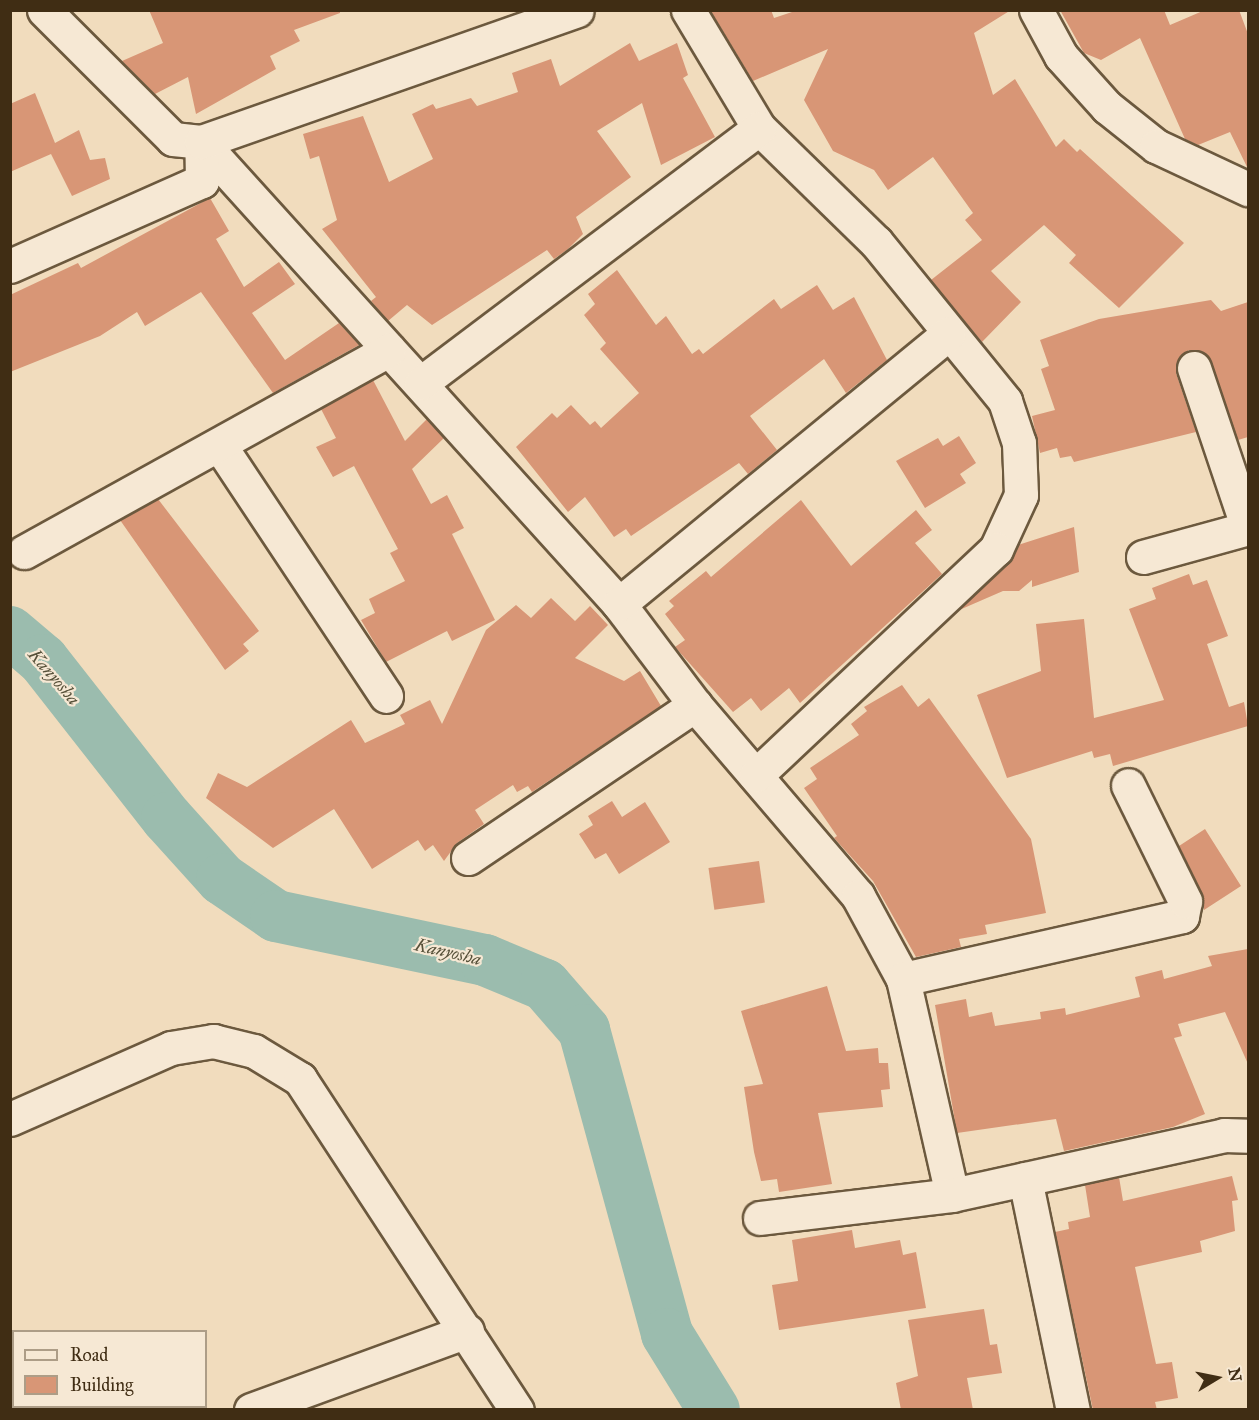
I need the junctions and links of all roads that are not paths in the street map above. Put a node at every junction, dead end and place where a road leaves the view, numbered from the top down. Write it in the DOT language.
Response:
graph roads {
  1 [pos="44,10"];
  2 [pos="577,10"];
  3 [pos="688,10"];
  4 [pos="1036,10"];
  5 [pos="759,128"];
  6 [pos="201,142"];
  7 [pos="1248,189"];
  8 [pos="10,266"];
  9 [pos="948,334"];
  10 [pos="389,350"];
  11 [pos="1194,368"];
  12 [pos="421,383"];
  13 [pos="220,446"];
  14 [pos="1248,528"];
  15 [pos="24,552"];
  16 [pos="1143,557"];
  17 [pos="619,603"];
  18 [pos="386,696"];
  19 [pos="696,705"];
  20 [pos="756,775"];
  21 [pos="1128,785"];
  22 [pos="468,858"];
  23 [pos="903,979"];
  24 [pos="10,1119"];
  25 [pos="1248,1136"];
  26 [pos="1025,1179"];
  27 [pos="952,1195"];
  28 [pos="760,1218"];
  29 [pos="467,1330"];
  30 [pos="251,1410"];
  31 [pos="518,1410"];
  32 [pos="1073,1410"];
  1 -- 6 [label="street"];
  2 -- 6 [label="street"];
  3 -- 5 [label="street"];
  4 -- 7 [label="street"];
  5 -- 9 [label="street"];
  5 -- 12 [label="street"];
  6 -- 8 [label="street"];
  6 -- 10 [label="street"];
  9 -- 17 [label="street"];
  9 -- 20 [label="street"];
  10 -- 12 [label="street"];
  10 -- 13 [label="street"];
  11 -- 14 [label="street"];
  12 -- 17 [label="street"];
  13 -- 15 [label="street"];
  13 -- 18 [label="street"];
  14 -- 16 [label="street"];
  17 -- 19 [label="street"];
  19 -- 20 [label="street"];
  19 -- 22 [label="street"];
  20 -- 23 [label="street"];
  21 -- 23 [label="street"];
  23 -- 27 [label="street"];
  24 -- 29 [label="street"];
  25 -- 26 [label="street"];
  26 -- 27 [label="street"];
  26 -- 32 [label="street"];
  27 -- 28 [label="street"];
  29 -- 30 [label="street"];
  29 -- 31 [label="street"];
}
